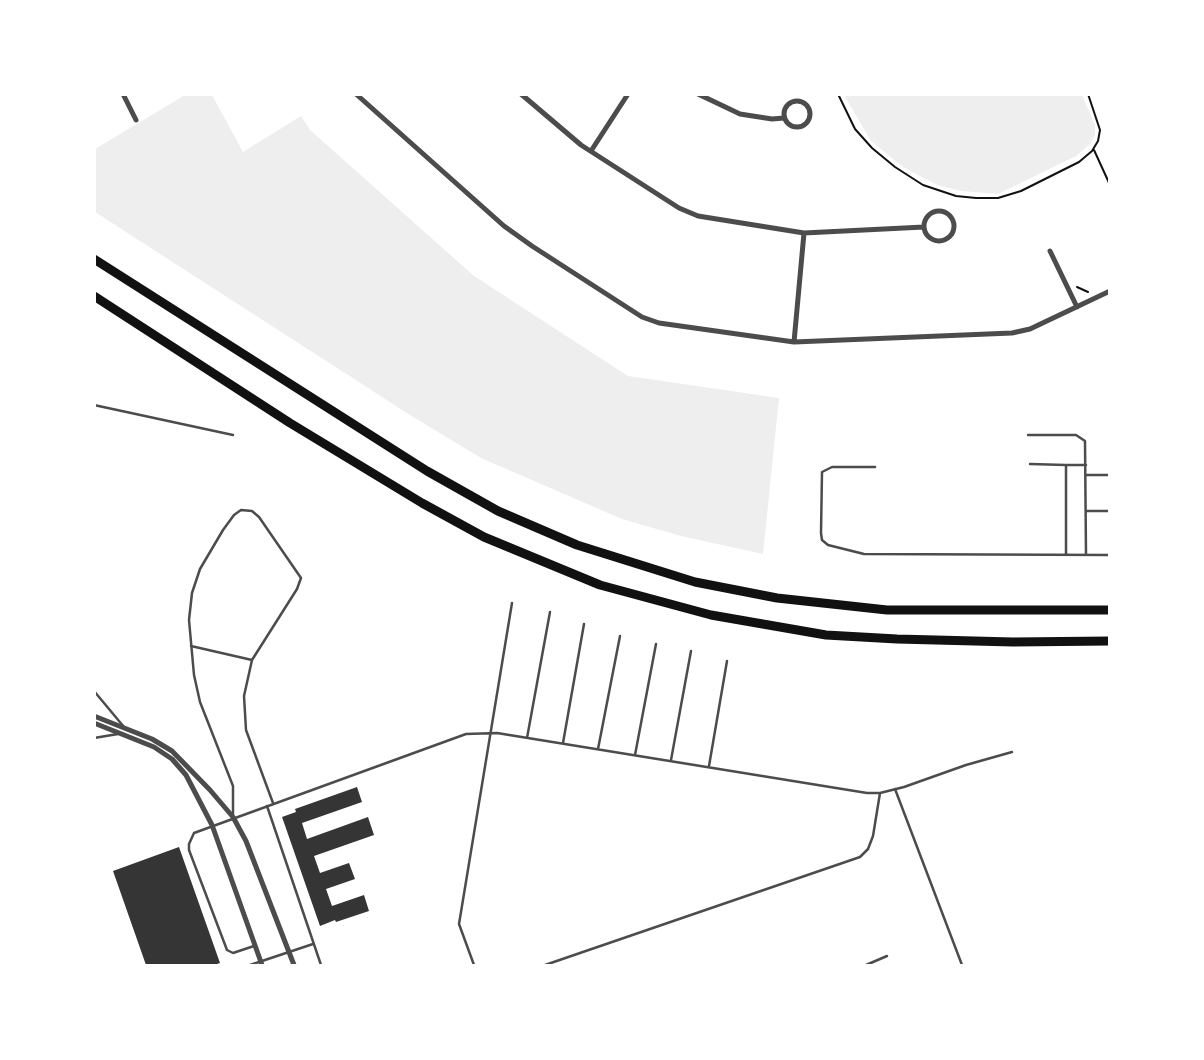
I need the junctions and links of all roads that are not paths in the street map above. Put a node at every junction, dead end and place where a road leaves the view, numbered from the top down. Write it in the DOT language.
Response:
graph roads {
  1 [pos="123,94"];
  2 [pos="356,94"];
  3 [pos="521,94"];
  4 [pos="628,94"];
  5 [pos="698,94"];
  6 [pos="784,118"];
  7 [pos="136,120"];
  8 [pos="591,151"];
  9 [pos="924,226"];
  10 [pos="804,233"];
  11 [pos="1050,251"];
  12 [pos="94,259"];
  13 [pos="1110,291"];
  14 [pos="94,296"];
  15 [pos="1077,307"];
  16 [pos="794,342"];
  17 [pos="94,405"];
  18 [pos="233,435"];
  19 [pos="1028,435"];
  20 [pos="1030,464"];
  21 [pos="1066,465"];
  22 [pos="1086,465"];
  23 [pos="875,467"];
  24 [pos="1086,475"];
  25 [pos="1110,475"];
  26 [pos="1086,511"];
  27 [pos="1110,511"];
  28 [pos="1066,555"];
  29 [pos="1086,555"];
  30 [pos="1110,555"];
  31 [pos="512,603"];
  32 [pos="1110,610"];
  33 [pos="550,612"];
  34 [pos="584,624"];
  35 [pos="620,636"];
  36 [pos="1110,641"];
  37 [pos="656,643"];
  38 [pos="191,646"];
  39 [pos="691,651"];
  40 [pos="252,660"];
  41 [pos="727,661"];
  42 [pos="94,691"];
  43 [pos="94,716"];
  44 [pos="94,723"];
  45 [pos="123,731"];
  46 [pos="490,733"];
  47 [pos="94,738"];
  48 [pos="527,738"];
  49 [pos="563,743"];
  50 [pos="597,749"];
  51 [pos="1012,752"];
  52 [pos="635,755"];
  53 [pos="671,760"];
  54 [pos="709,766"];
  55 [pos="895,789"];
  56 [pos="880,793"];
  57 [pos="273,803"];
  58 [pos="267,806"];
  59 [pos="233,817"];
  60 [pos="212,825"];
  61 [pos="314,944"];
  62 [pos="255,946"];
  63 [pos="288,951"];
  64 [pos="887,956"];
  65 [pos="261,963"];
  66 [pos="250,965"];
  67 [pos="294,965"];
  68 [pos="321,965"];
  69 [pos="474,965"];
  70 [pos="545,965"];
  71 [pos="866,965"];
  72 [pos="962,965"];
  1 -- 7 [label="street"];
  2 -- 16 [label="street"];
  3 -- 8 [label="street"];
  4 -- 8 [label="street"];
  5 -- 6 [label="street"];
  6 -- 6 [label="street"];
  8 -- 10 [label="street"];
  9 -- 9 [label="street"];
  9 -- 10 [label="street"];
  10 -- 16 [label="street"];
  11 -- 15 [label="street"];
  12 -- 32 [label="main road"];
  13 -- 15 [label="street"];
  14 -- 36 [label="main road"];
  15 -- 16 [label="street"];
  17 -- 18 [label="lane"];
  19 -- 22 [label="lane"];
  20 -- 21 [label="lane"];
  21 -- 22 [label="lane"];
  21 -- 28 [label="lane"];
  22 -- 24 [label="lane"];
  23 -- 28 [label="lane"];
  24 -- 25 [label="lane"];
  24 -- 26 [label="lane"];
  26 -- 27 [label="lane"];
  26 -- 29 [label="lane"];
  28 -- 29 [label="lane"];
  29 -- 30 [label="lane"];
  31 -- 46 [label="lane"];
  33 -- 48 [label="lane"];
  34 -- 49 [label="lane"];
  35 -- 50 [label="lane"];
  37 -- 52 [label="lane"];
  38 -- 40 [label="lane"];
  38 -- 40 [label="lane"];
  38 -- 59 [label="lane"];
  39 -- 53 [label="lane"];
  40 -- 57 [label="lane"];
  41 -- 54 [label="lane"];
  42 -- 45 [label="lane"];
  43 -- 45 [label="street"];
  44 -- 45 [label="street"];
  45 -- 47 [label="lane"];
  45 -- 59 [label="street"];
  45 -- 60 [label="street"];
  46 -- 48 [label="lane"];
  46 -- 57 [label="lane"];
  46 -- 69 [label="lane"];
  48 -- 49 [label="lane"];
  49 -- 50 [label="lane"];
  50 -- 52 [label="lane"];
  51 -- 55 [label="lane"];
  52 -- 53 [label="lane"];
  53 -- 54 [label="lane"];
  54 -- 56 [label="lane"];
  55 -- 56 [label="lane"];
  55 -- 72 [label="lane"];
  56 -- 70 [label="lane"];
  57 -- 58 [label="lane"];
  58 -- 59 [label="lane"];
  58 -- 61 [label="lane"];
  59 -- 60 [label="lane"];
  59 -- 63 [label="street"];
  60 -- 62 [label="street"];
  60 -- 62 [label="lane"];
  61 -- 63 [label="lane"];
  61 -- 68 [label="lane"];
  62 -- 65 [label="street"];
  63 -- 65 [label="lane"];
  63 -- 67 [label="street"];
  64 -- 71 [label="lane"];
  65 -- 66 [label="lane"];
}
